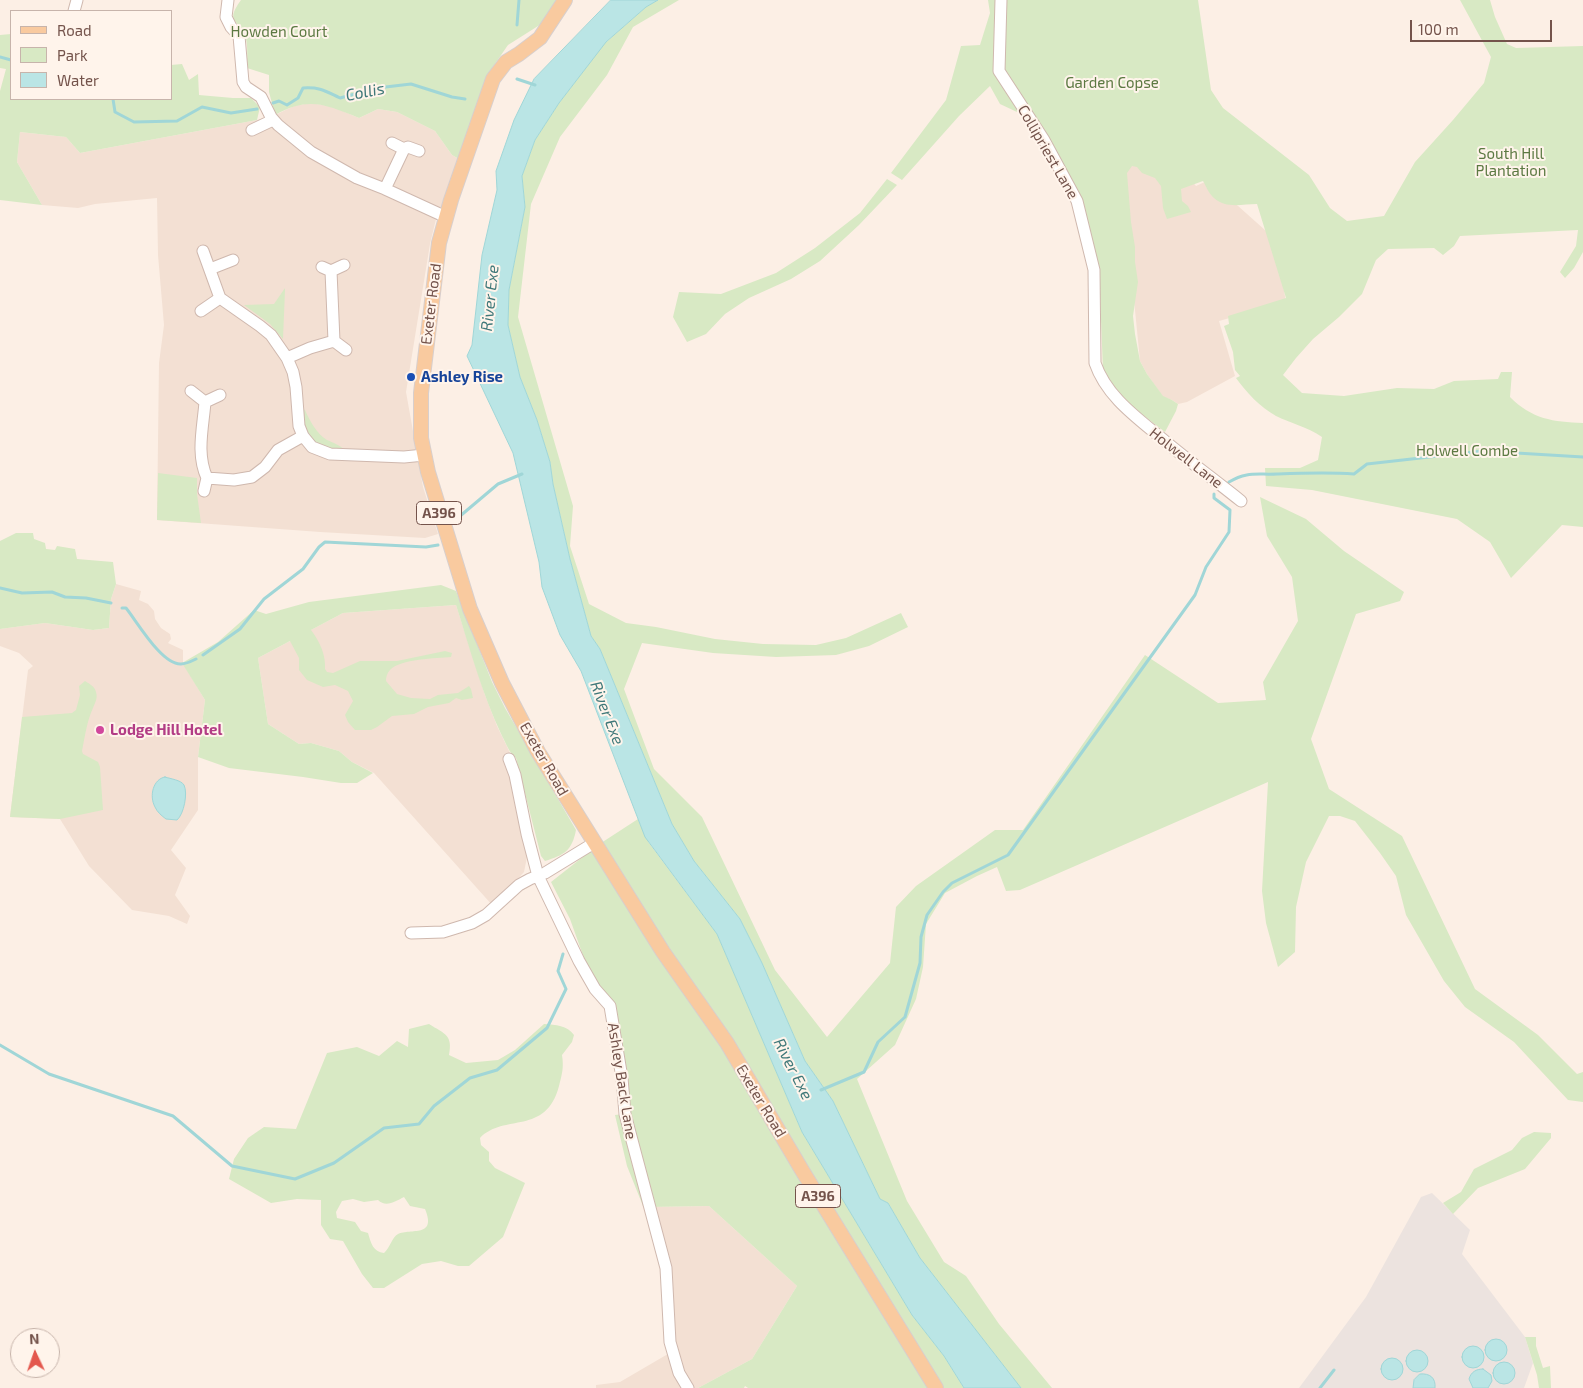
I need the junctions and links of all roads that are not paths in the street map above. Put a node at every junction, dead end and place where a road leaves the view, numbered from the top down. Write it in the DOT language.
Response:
graph roads {
  1 [pos="228,0"];
  2 [pos="565,0"];
  3 [pos="1001,0"];
  4 [pos="273,120"];
  5 [pos="252,130"];
  6 [pos="392,143"];
  7 [pos="404,149"];
  8 [pos="419,152"];
  9 [pos="385,189"];
  10 [pos="446,217"];
  11 [pos="202,251"];
  12 [pos="233,260"];
  13 [pos="344,265"];
  14 [pos="210,269"];
  15 [pos="220,298"];
  16 [pos="201,311"];
  17 [pos="334,341"];
  18 [pos="346,350"];
  19 [pos="287,358"];
  20 [pos="191,391"];
  21 [pos="220,395"];
  22 [pos="205,402"];
  23 [pos="1133,415"];
  24 [pos="303,436"];
  25 [pos="424,455"];
  26 [pos="207,478"];
  27 [pos="204,491"];
  28 [pos="1241,501"];
  29 [pos="509,759"];
  30 [pos="594,843"];
  31 [pos="538,876"];
  32 [pos="412,933"];
  33 [pos="688,1388"];
  34 [pos="936,1388"];
  1 -- 4 [label="street"];
  2 -- 10 [label="main road, Exeter Road / A396"];
  3 -- 23 [label="street, Collipriest Lane"];
  4 -- 5 [label="street"];
  4 -- 9 [label="street"];
  6 -- 7 [label="street"];
  7 -- 8 [label="street"];
  7 -- 9 [label="street"];
  9 -- 10 [label="street"];
  10 -- 25 [label="main road, Exeter Road / A396"];
  11 -- 14 [label="street"];
  12 -- 14 [label="street"];
  13 -- 17 [label="street"];
  14 -- 15 [label="street"];
  15 -- 16 [label="street"];
  15 -- 19 [label="street"];
  17 -- 18 [label="street"];
  17 -- 19 [label="street"];
  19 -- 24 [label="street"];
  20 -- 22 [label="street"];
  21 -- 22 [label="street"];
  22 -- 26 [label="street"];
  23 -- 28 [label="street, Holwell Lane"];
  24 -- 25 [label="street"];
  24 -- 26 [label="street"];
  25 -- 30 [label="main road, Exeter Road / A396"];
  26 -- 27 [label="street"];
  29 -- 31 [label="street, Exeter Road"];
  30 -- 31 [label="street"];
  30 -- 34 [label="main road, Exeter Road / A396"];
  31 -- 32 [label="street"];
  31 -- 33 [label="street, Ashley Back Lane"];
}
